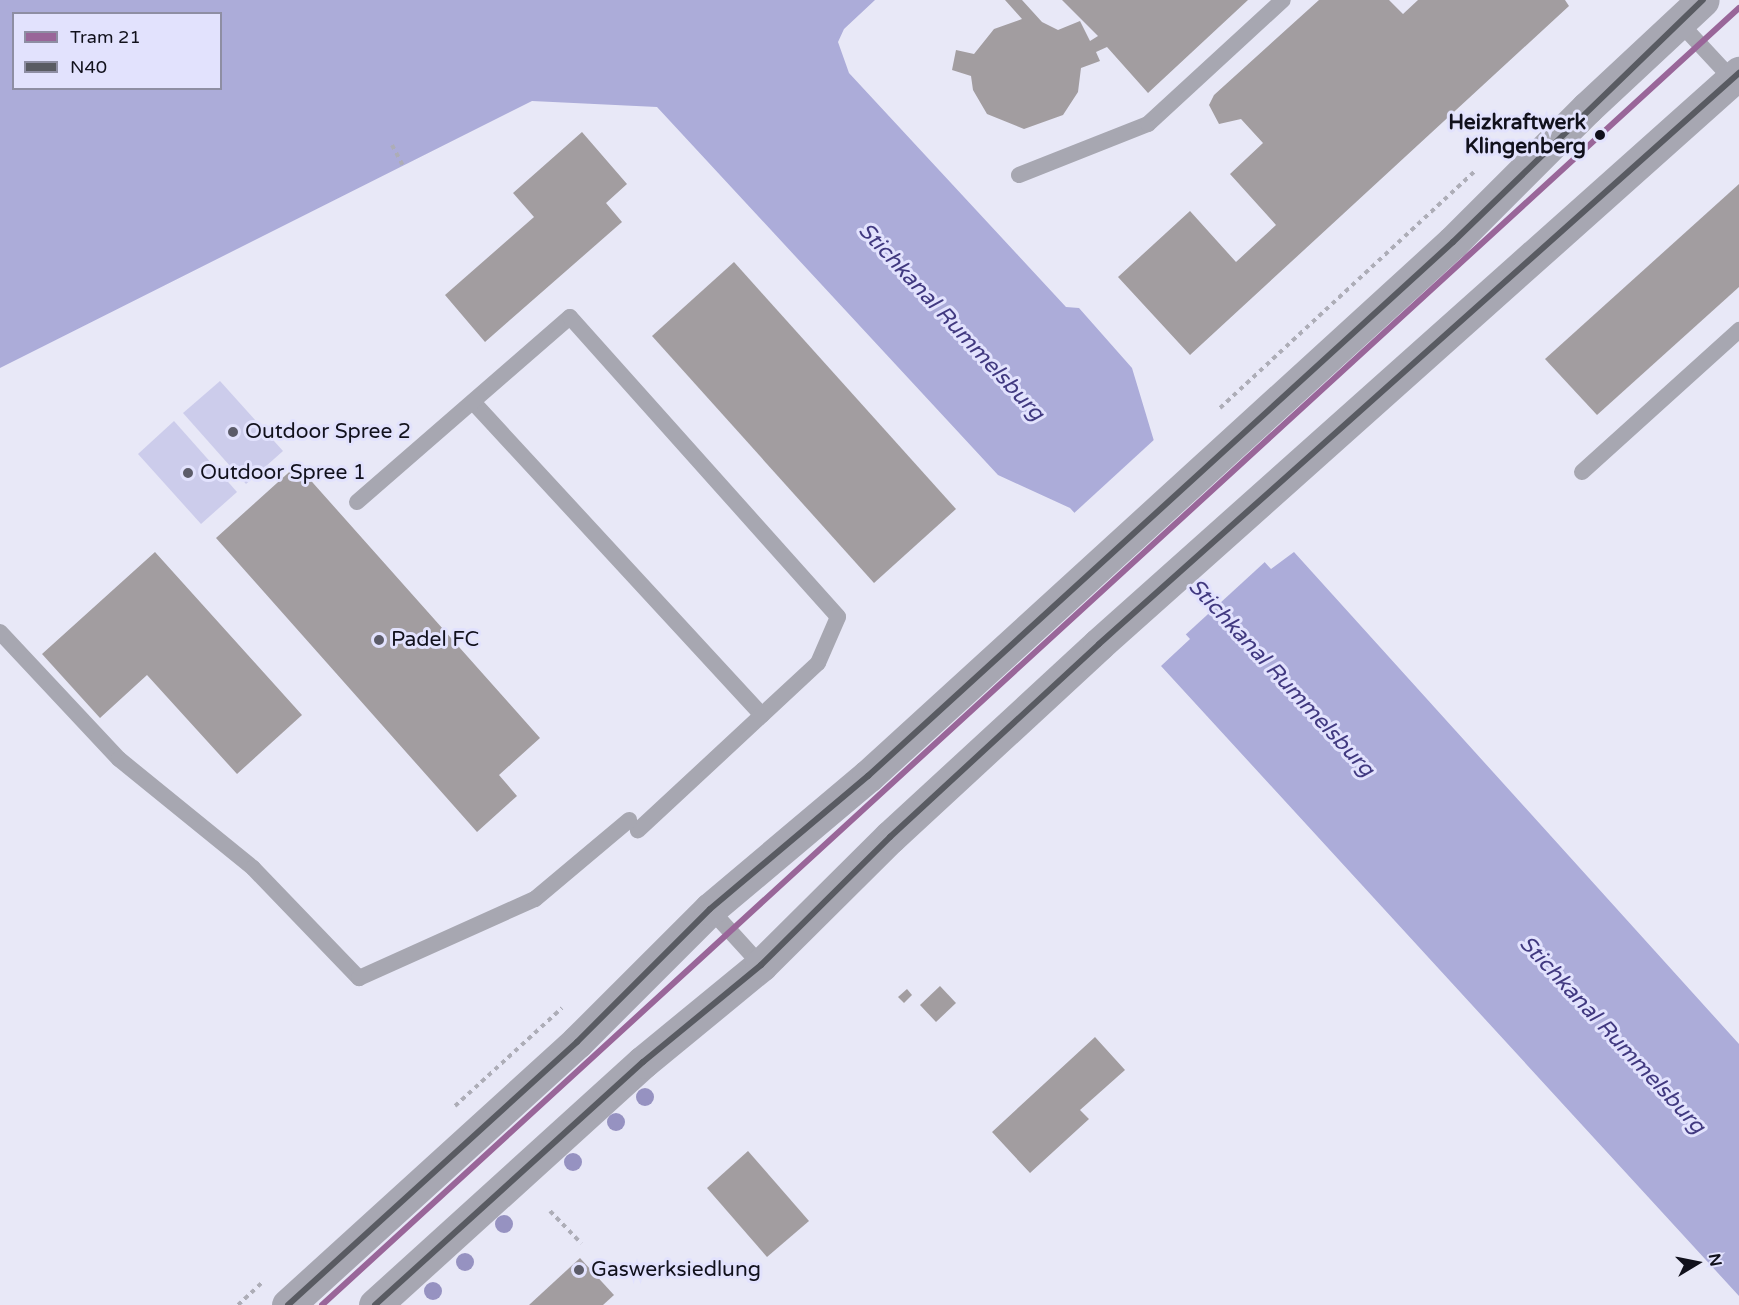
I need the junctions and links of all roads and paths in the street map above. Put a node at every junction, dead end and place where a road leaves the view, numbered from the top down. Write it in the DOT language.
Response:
graph roads {
  1 [pos="1283,0"];
  2 [pos="1703,0"];
  3 [pos="1679,22"];
  4 [pos="1736,76"];
  5 [pos="392,145"];
  6 [pos="1485,162"];
  7 [pos="403,166"];
  8 [pos="1019,175"];
  9 [pos="1739,330"];
  10 [pos="473,402"];
  11 [pos="1213,415"];
  12 [pos="1582,472"];
  13 [pos="357,502"];
  14 [pos="0,632"];
  15 [pos="762,715"];
  16 [pos="710,909"];
  17 [pos="761,965"];
  18 [pos="550,1211"];
  19 [pos="581,1243"];
  20 [pos="288,1305"];
  21 [pos="375,1305"];
  1 -- 8 [label="lane"];
  2 -- 3 [label="main road"];
  3 -- 4 [label="lane"];
  3 -- 16 [label="main road"];
  4 -- 17 [label="main road"];
  5 -- 7 [label="path"];
  6 -- 11 [label="path"];
  9 -- 12 [label="lane"];
  10 -- 13 [label="lane"];
  10 -- 15 [label="lane"];
  10 -- 15 [label="lane"];
  14 -- 15 [label="lane"];
  16 -- 17 [label="lane"];
  16 -- 20 [label="main road"];
  17 -- 21 [label="main road"];
  18 -- 19 [label="path"];
}
